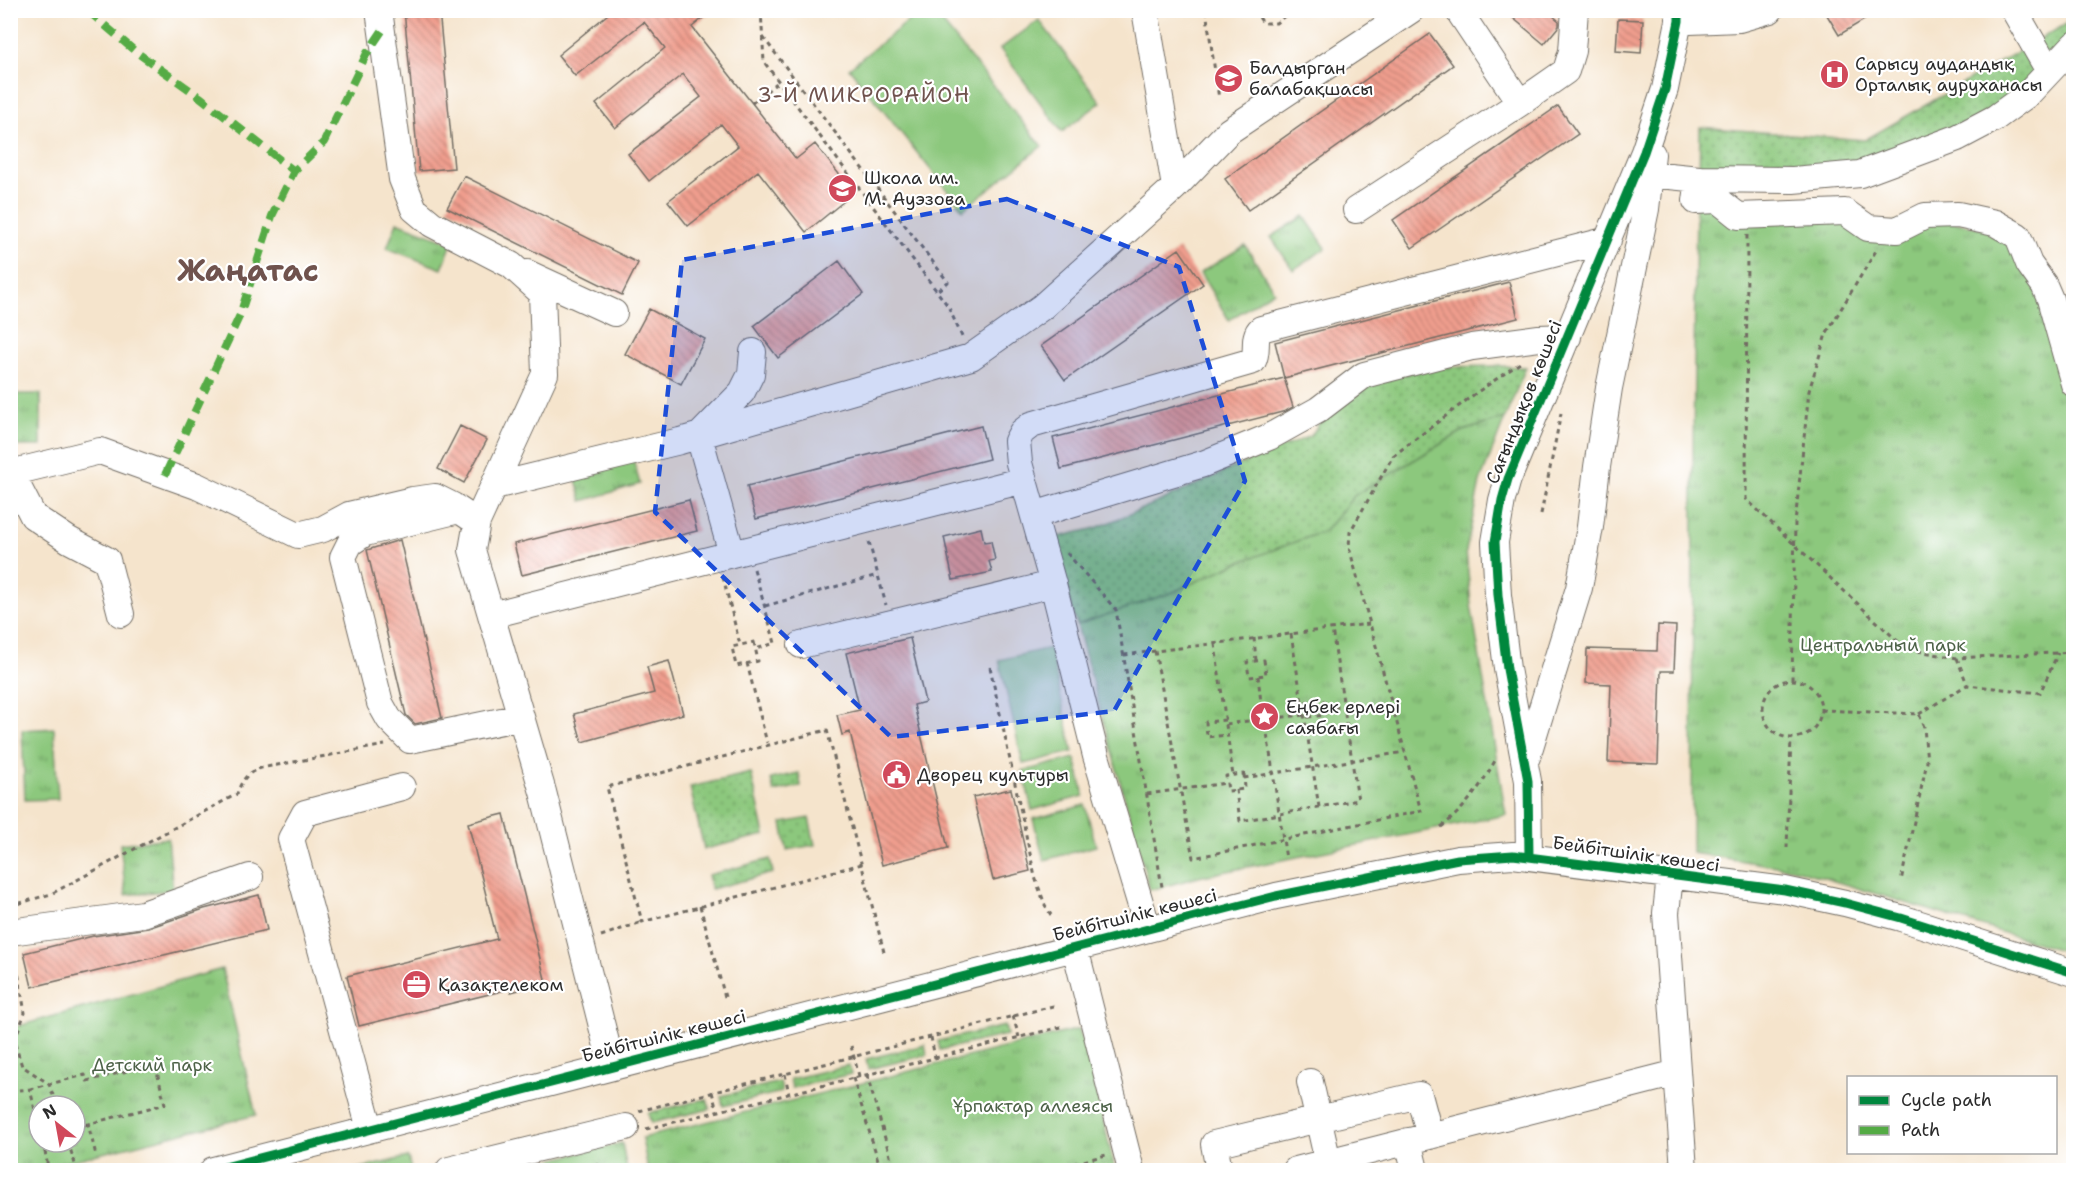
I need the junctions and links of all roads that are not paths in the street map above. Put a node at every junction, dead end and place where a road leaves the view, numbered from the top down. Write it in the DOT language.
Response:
graph roads {
  1 [pos="379,10"];
  2 [pos="1145,10"];
  3 [pos="1412,10"];
  4 [pos="1458,10"];
  5 [pos="1575,10"];
  6 [pos="1770,10"];
  7 [pos="2014,10"];
  8 [pos="1718,15"];
  9 [pos="1684,16"];
  10 [pos="2073,45"];
  11 [pos="2049,71"];
  12 [pos="1520,103"];
  13 [pos="1657,115"];
  14 [pos="1650,174"];
  15 [pos="1699,179"];
  16 [pos="1174,187"];
  17 [pos="1356,210"];
  18 [pos="1608,240"];
  19 [pos="511,265"];
  20 [pos="614,313"];
  21 [pos="1568,337"];
  22 [pos="753,352"];
  23 [pos="2073,384"];
  24 [pos="699,436"];
  25 [pos="11,473"];
  26 [pos="1024,480"];
  27 [pos="494,486"];
  28 [pos="1034,515"];
  29 [pos="468,516"];
  30 [pos="733,554"];
  31 [pos="1053,584"];
  32 [pos="121,614"];
  33 [pos="492,615"];
  34 [pos="801,645"];
  35 [pos="521,717"];
  36 [pos="1525,763"];
  37 [pos="402,787"];
  38 [pos="1529,857"];
  39 [pos="1670,876"];
  40 [pos="250,877"];
  41 [pos="1148,929"];
  42 [pos="10,932"];
  43 [pos="1075,948"];
  44 [pos="2073,973"];
  45 [pos="612,1066"];
  46 [pos="1677,1073"];
  47 [pos="1310,1083"];
  48 [pos="1318,1119"];
  49 [pos="632,1124"];
  50 [pos="370,1129"];
  51 [pos="1419,1139"];
  52 [pos="1328,1162"];
  53 [pos="213,1170"];
  54 [pos="449,1170"];
  55 [pos="1131,1170"];
  56 [pos="1219,1170"];
  57 [pos="1296,1170"];
  58 [pos="1415,1170"];
  59 [pos="1684,1170"];
  1 -- 19 [label="street"];
  2 -- 16 [label="street"];
  3 -- 16 [label="street"];
  4 -- 12 [label="street"];
  5 -- 12 [label="street"];
  6 -- 8 [label="street"];
  7 -- 11 [label="street"];
  8 -- 9 [label="street"];
  9 -- 13 [label="street, Сағындықов көшесі"];
  10 -- 11 [label="street"];
  11 -- 15 [label="street"];
  12 -- 17 [label="street"];
  13 -- 14 [label="street, Сағындықов көшесі"];
  13 -- 18 [label="street, Сағындықов көшесі"];
  14 -- 15 [label="street"];
  14 -- 36 [label="street, Сағындықов көшесі"];
  15 -- 23 [label="street"];
  16 -- 24 [label="street"];
  18 -- 21 [label="street, Сағындықов көшесі"];
  18 -- 26 [label="street"];
  19 -- 20 [label="street"];
  19 -- 27 [label="street"];
  21 -- 28 [label="street"];
  21 -- 36 [label="street, Сағындықов көшесі"];
  22 -- 24 [label="street"];
  24 -- 27 [label="street"];
  24 -- 30 [label="street"];
  25 -- 29 [label="street"];
  25 -- 32 [label="street"];
  26 -- 28 [label="street"];
  26 -- 30 [label="street"];
  27 -- 29 [label="street"];
  28 -- 31 [label="street"];
  29 -- 33 [label="street"];
  29 -- 35 [label="street"];
  30 -- 33 [label="street"];
  31 -- 34 [label="street"];
  31 -- 41 [label="street"];
  33 -- 35 [label="street"];
  35 -- 45 [label="street"];
  36 -- 38 [label="street, Сағындықов көшесі"];
  37 -- 50 [label="street"];
  38 -- 39 [label="street, Бейбітшілік көшесі"];
  38 -- 41 [label="street, Бейбітшілік көшесі"];
  39 -- 44 [label="street, Бейбітшілік көшесі"];
  39 -- 46 [label="street"];
  40 -- 42 [label="street"];
  41 -- 43 [label="street, Бейбітшілік көшесі"];
  43 -- 45 [label="street, Бейбітшілік көшесі"];
  43 -- 55 [label="street"];
  45 -- 50 [label="street, Бейбітшілік көшесі"];
  46 -- 51 [label="street"];
  46 -- 59 [label="street"];
  47 -- 48 [label="street"];
  48 -- 51 [label="street"];
  48 -- 52 [label="street"];
  48 -- 56 [label="street"];
  49 -- 54 [label="street"];
  50 -- 53 [label="street, Бейбітшілік көшесі"];
  51 -- 52 [label="street"];
  51 -- 58 [label="street"];
  52 -- 57 [label="street"];
}
